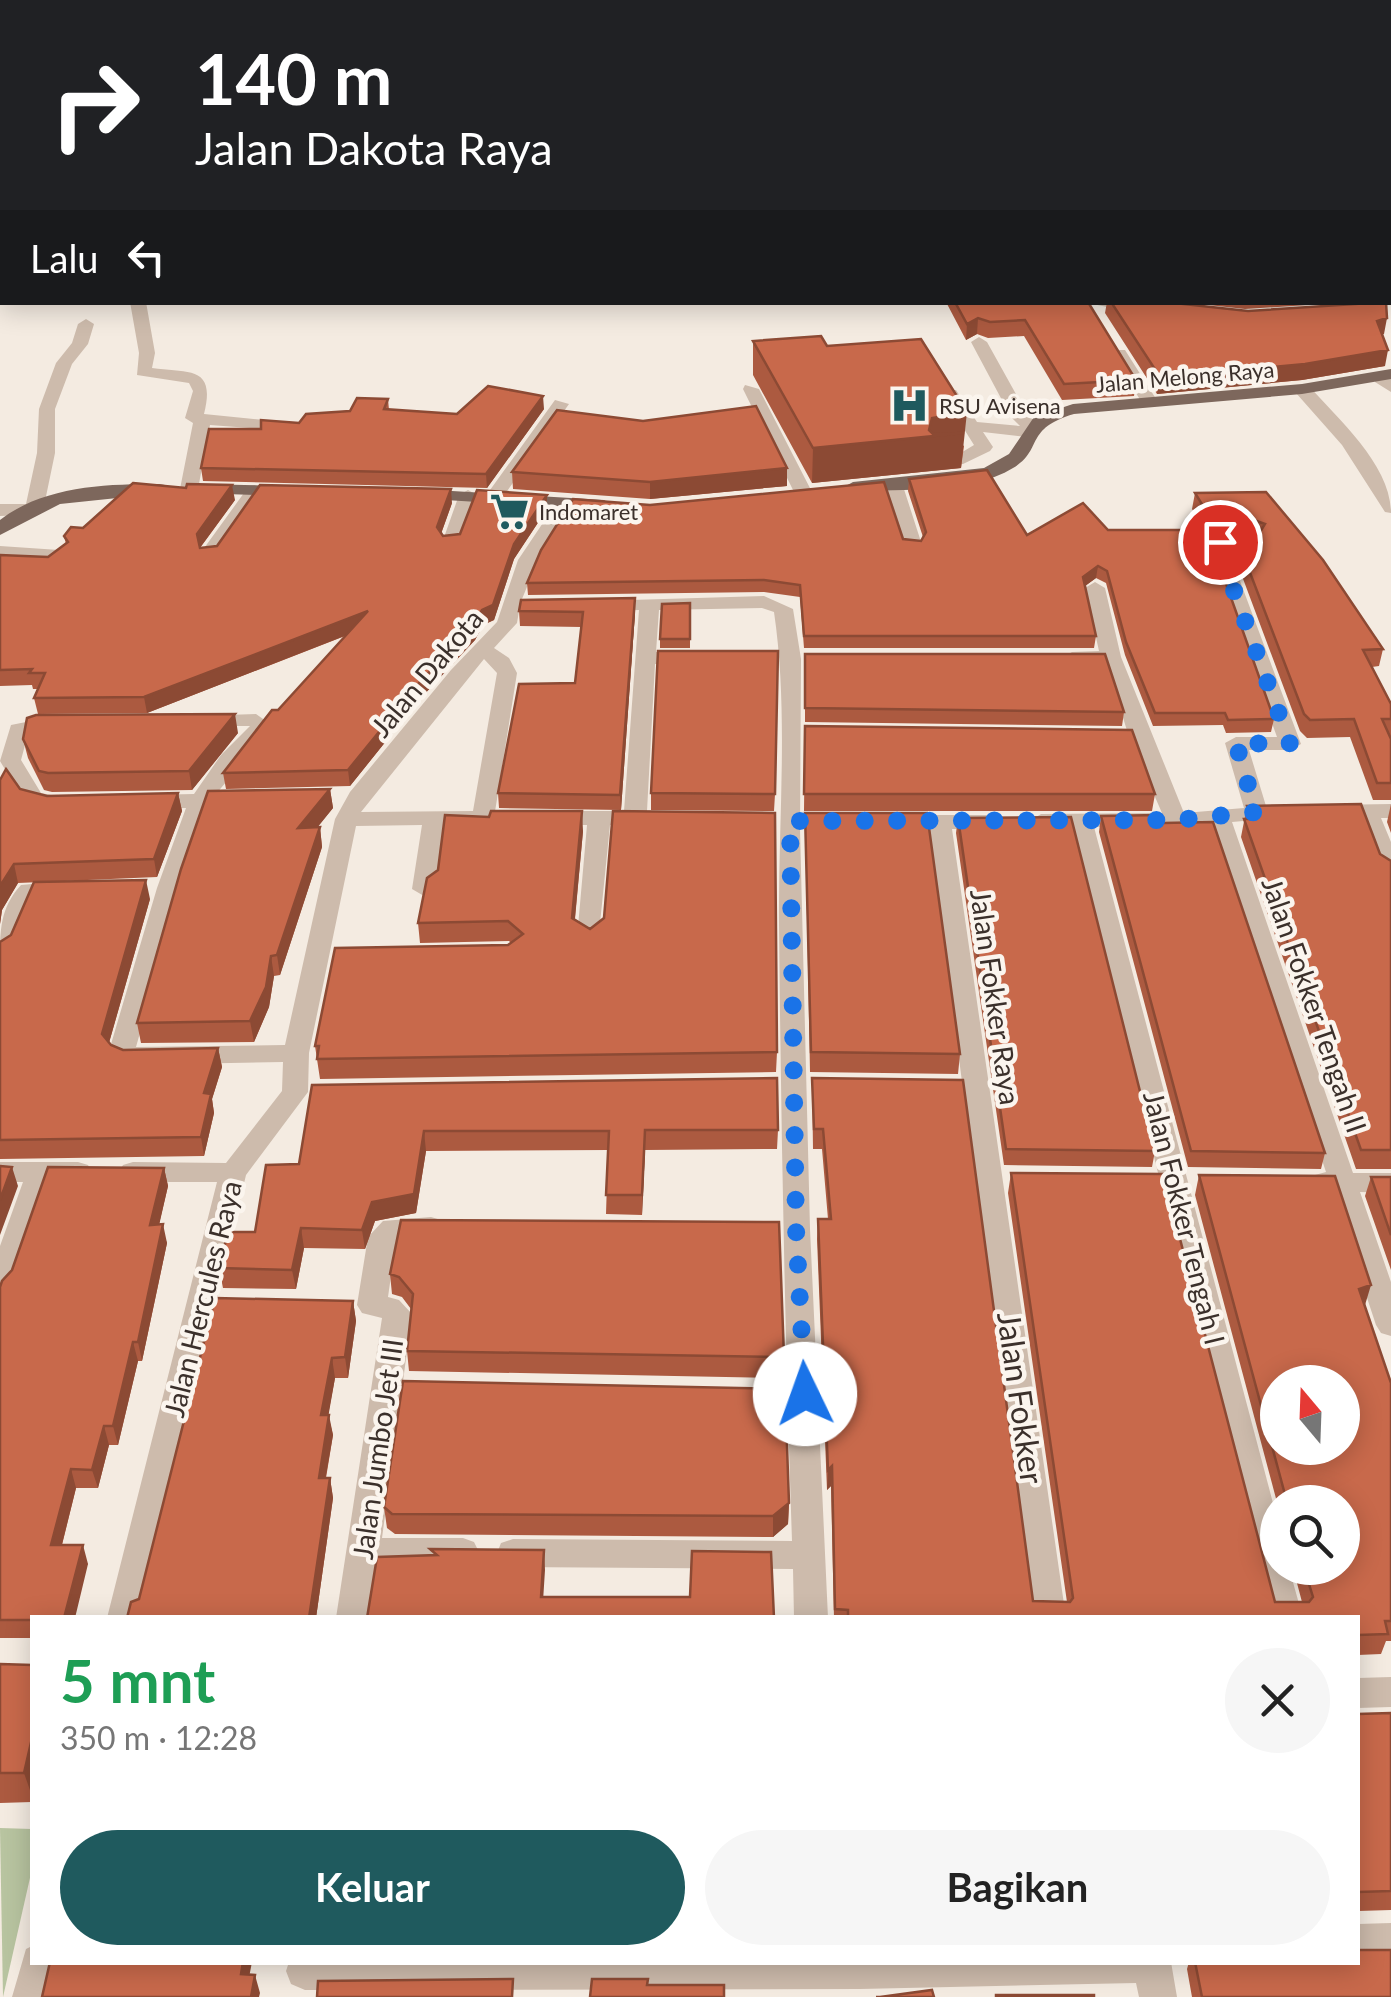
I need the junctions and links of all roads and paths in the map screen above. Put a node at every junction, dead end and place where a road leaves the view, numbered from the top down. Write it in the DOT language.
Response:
graph roads {
  1 [pos="139,305"];
  2 [pos="1164,311"];
  3 [pos="1095,314"];
  4 [pos="86,324"];
  5 [pos="979,342"];
  6 [pos="1388,380"];
  7 [pos="751,389"];
  8 [pos="1302,389"];
  9 [pos="947,390"];
  10 [pos="1150,402"];
  11 [pos="561,404"];
  12 [pos="202,421"];
  13 [pos="295,428"];
  14 [pos="971,428"];
  15 [pos="1028,429"];
  16 [pos="936,461"];
  17 [pos="893,482"];
  18 [pos="189,489"];
  19 [pos="255,490"];
  20 [pos="311,491"];
  21 [pos="812,491"];
  22 [pos="409,494"];
  23 [pos="468,494"];
  24 [pos="494,497"];
  25 [pos="565,503"];
  26 [pos="30,507"];
  27 [pos="632,507"];
  28 [pos="1391,508"];
  29 [pos="0,510"];
  30 [pos="0,529"];
  31 [pos="1249,541"];
  32 [pos="451,543"];
  33 [pos="913,545"];
  34 [pos="6,553"];
  35 [pos="208,555"];
  36 [pos="59,556"];
  37 [pos="1094,588"];
  38 [pos="510,605"];
  39 [pos="649,606"];
  40 [pos="484,650"];
  41 [pos="646,658"];
  42 [pos="718,658"];
  43 [pos="1045,658"];
  44 [pos="1113,660"];
  45 [pos="184,721"];
  46 [pos="61,722"];
  47 [pos="324,797"];
  48 [pos="254,799"];
  49 [pos="200,801"];
  50 [pos="130,802"];
  51 [pos="80,803"];
  52 [pos="352,808"];
  53 [pos="1256,812"];
  54 [pos="1379,812"];
  55 [pos="434,818"];
  56 [pos="502,818"];
  57 [pos="599,818"];
  58 [pos="635,818"];
  59 [pos="1219,818"];
  60 [pos="674,819"];
  61 [pos="1081,820"];
  62 [pos="1176,820"];
  63 [pos="865,822"];
  64 [pos="940,823"];
  65 [pos="1391,872"];
  66 [pos="98,888"];
  67 [pos="424,889"];
  68 [pos="588,938"];
  69 [pos="0,952"];
  70 [pos="296,1053"];
  71 [pos="941,1087"];
  72 [pos="978,1088"];
  73 [pos="40,1171"];
  74 [pos="0,1172"];
  75 [pos="233,1173"];
  76 [pos="999,1179"];
  77 [pos="1138,1180"];
  78 [pos="1184,1181"];
  79 [pos="1304,1182"];
  80 [pos="1341,1182"];
  81 [pos="1391,1183"];
  82 [pos="462,1227"];
  83 [pos="0,1288"];
  84 [pos="200,1303"];
  85 [pos="236,1303"];
  86 [pos="1391,1325"];
  87 [pos="389,1386"];
  88 [pos="429,1387"];
  89 [pos="766,1393"];
  90 [pos="805,1394"];
  91 [pos="364,1552"];
  92 [pos="808,1555"];
  93 [pos="125,1615"];
  94 [pos="354,1615"];
  95 [pos="811,1615"];
  96 [pos="1049,1615"];
  97 [pos="1285,1615"];
  98 [pos="1391,1692"];
  99 [pos="1360,1693"];
  100 [pos="1360,1942"];
  101 [pos="1391,1942"];
  102 [pos="38,1965"];
  103 [pos="860,1966"];
  104 [pos="1154,1975"];
  105 [pos="304,1977"];
  106 [pos="31,1997"];
  1 -- 12 [label="street"];
  2 -- 3 [label="street"];
  3 -- 10 [label="street"];
  4 -- 26 [label="street"];
  5 -- 15 [label="street"];
  6 -- 8 [label="main road, Jalan Melong Raya"];
  7 -- 21 [label="street"];
  8 -- 10 [label="main road, Jalan Melong Raya"];
  8 -- 28 [label="street"];
  9 -- 14 [label="street"];
  10 -- 15 [label="main road, Jalan Melong Raya"];
  11 -- 24 [label="street"];
  12 -- 13 [label="street"];
  12 -- 18 [label="street"];
  14 -- 15 [label="street"];
  14 -- 16 [label="street"];
  15 -- 17 [label="main road, Jalan Melong Raya"];
  17 -- 21 [label="main road, Jalan Melong Raya"];
  17 -- 33 [label="street"];
  18 -- 19 [label="main road"];
  18 -- 26 [label="main road"];
  19 -- 20 [label="main road"];
  19 -- 35 [label="street"];
  22 -- 23 [label="main road"];
  23 -- 24 [label="main road"];
  23 -- 32 [label="street"];
  24 -- 25 [label="main road"];
  25 -- 27 [label="main road"];
  25 -- 38 [label="street, Jalan Dakota"];
  26 -- 29 [label="street"];
  26 -- 30 [label="main road"];
  31 -- 53 [label="street"];
  34 -- 36 [label="street"];
  37 -- 44 [label="street"];
  38 -- 39 [label="street"];
  38 -- 40 [label="street, Jalan Dakota"];
  39 -- 41 [label="street"];
  39 -- 90 [label="street"];
  40 -- 52 [label="street, Jalan Dakota"];
  40 -- 56 [label="street"];
  41 -- 42 [label="street"];
  41 -- 58 [label="street"];
  43 -- 44 [label="street"];
  44 -- 62 [label="street"];
  45 -- 49 [label="street"];
  46 -- 51 [label="street"];
  47 -- 52 [label="street"];
  48 -- 49 [label="street"];
  49 -- 50 [label="street"];
  49 -- 70 [label="street"];
  52 -- 55 [label="street"];
  52 -- 70 [label="street, Jalan Hercules Raya"];
  53 -- 54 [label="street"];
  53 -- 59 [label="street"];
  54 -- 65 [label="street"];
  55 -- 56 [label="street"];
  55 -- 67 [label="street"];
  56 -- 57 [label="street"];
  57 -- 58 [label="street"];
  57 -- 68 [label="street"];
  58 -- 60 [label="street"];
  59 -- 62 [label="street"];
  59 -- 80 [label="street, Jalan Fokker Tengah II"];
  61 -- 62 [label="street"];
  61 -- 64 [label="street"];
  61 -- 78 [label="street, Jalan Fokker Tengah I"];
  63 -- 64 [label="street"];
  64 -- 72 [label="street, Jalan Fokker Raya"];
  66 -- 69 [label="street"];
  70 -- 75 [label="street, Jalan Hercules Raya"];
  71 -- 72 [label="street"];
  72 -- 76 [label="street, Jalan Fokker Raya"];
  73 -- 74 [label="street"];
  73 -- 75 [label="street"];
  73 -- 83 [label="street"];
  75 -- 84 [label="street, Jalan Hercules Raya"];
  76 -- 96 [label="street, Jalan Fokker"];
  77 -- 78 [label="street"];
  78 -- 97 [label="street, Jalan Fokker Tengah I"];
  79 -- 80 [label="street"];
  80 -- 81 [label="street"];
  80 -- 86 [label="street, Jalan Fokker Tengah II"];
  82 -- 87 [label="street, Jalan Jumbo Jet III"];
  84 -- 85 [label="street"];
  84 -- 93 [label="street, Jalan Hercules Raya"];
  87 -- 88 [label="street"];
  87 -- 91 [label="street, Jalan Jumbo Jet III"];
  89 -- 90 [label="street"];
  90 -- 92 [label="street"];
  91 -- 92 [label="street"];
  91 -- 94 [label="street, Jalan Jumbo Jet III"];
  92 -- 95 [label="street"];
  98 -- 99 [label="street"];
  100 -- 101 [label="street"];
  102 -- 106 [label="street"];
  103 -- 104 [label="street"];
  103 -- 105 [label="street"];
}
